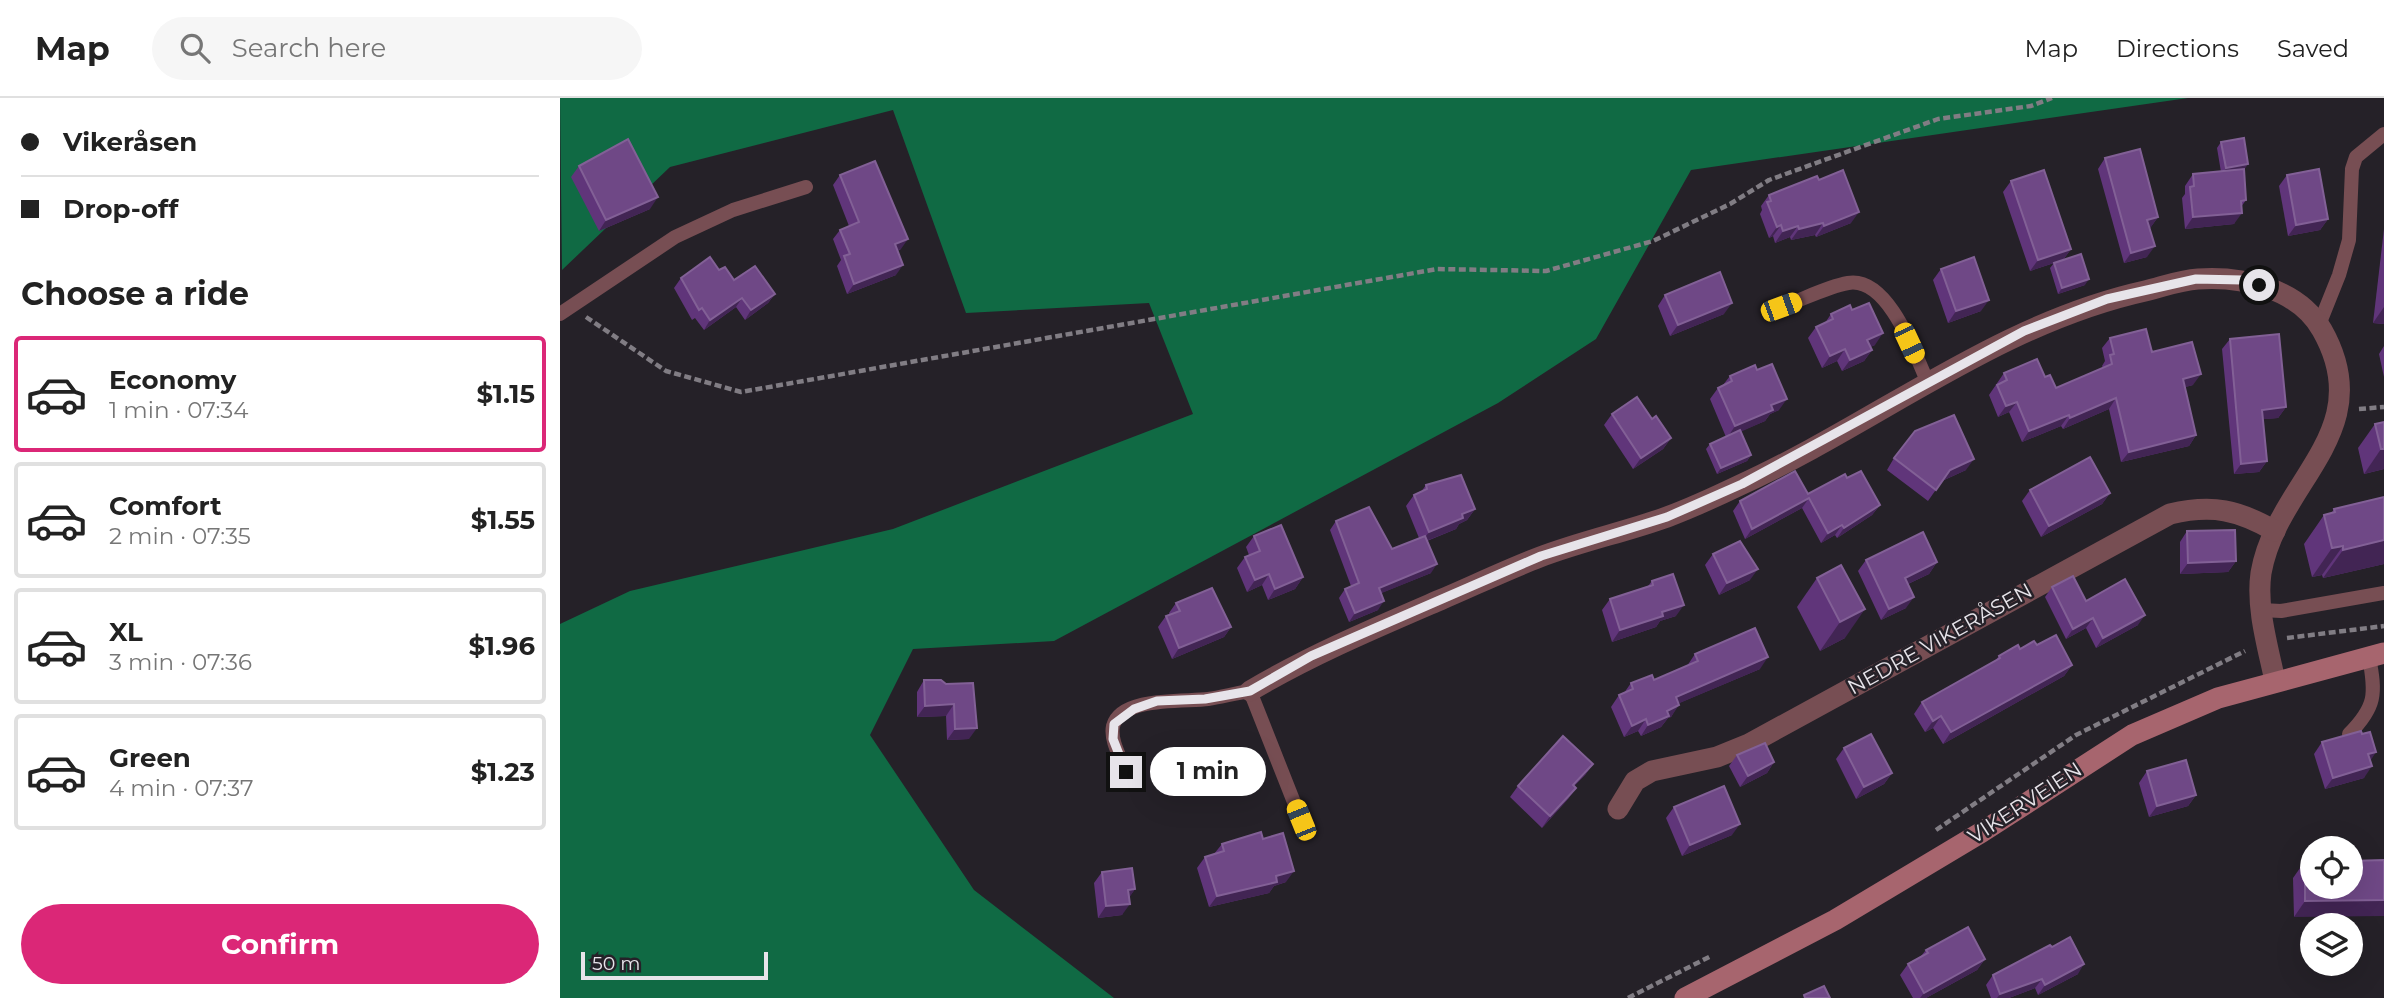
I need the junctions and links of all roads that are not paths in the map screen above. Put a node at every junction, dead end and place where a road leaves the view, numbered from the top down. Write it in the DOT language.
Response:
graph roads {
  1 [pos="2384,134"];
  2 [pos="806,187"];
  3 [pos="1781,307"];
  4 [pos="566,310"];
  5 [pos="2319,325"];
  6 [pos="1928,383"];
  7 [pos="2275,531"];
  8 [pos="2384,593"];
  9 [pos="2262,610"];
  10 [pos="2376,655"];
  11 [pos="2275,681"];
  12 [pos="1250,691"];
  13 [pos="2349,734"];
  14 [pos="1126,772"];
  15 [pos="1618,809"];
  16 [pos="1301,820"];
  17 [pos="1685,998"];
  1 -- 5 [label="lane"];
  2 -- 4 [label="lane"];
  3 -- 6 [label="lane"];
  5 -- 6 [label="street"];
  5 -- 7 [label="street"];
  6 -- 12 [label="street"];
  7 -- 9 [label="street"];
  7 -- 15 [label="street, NEDRE VIKERÅSEN"];
  8 -- 9 [label="lane"];
  9 -- 11 [label="street"];
  10 -- 11 [label="main road, VIKERVEIEN"];
  10 -- 13 [label="lane"];
  11 -- 17 [label="main road, VIKERVEIEN"];
  12 -- 14 [label="lane"];
  12 -- 16 [label="lane"];
}
